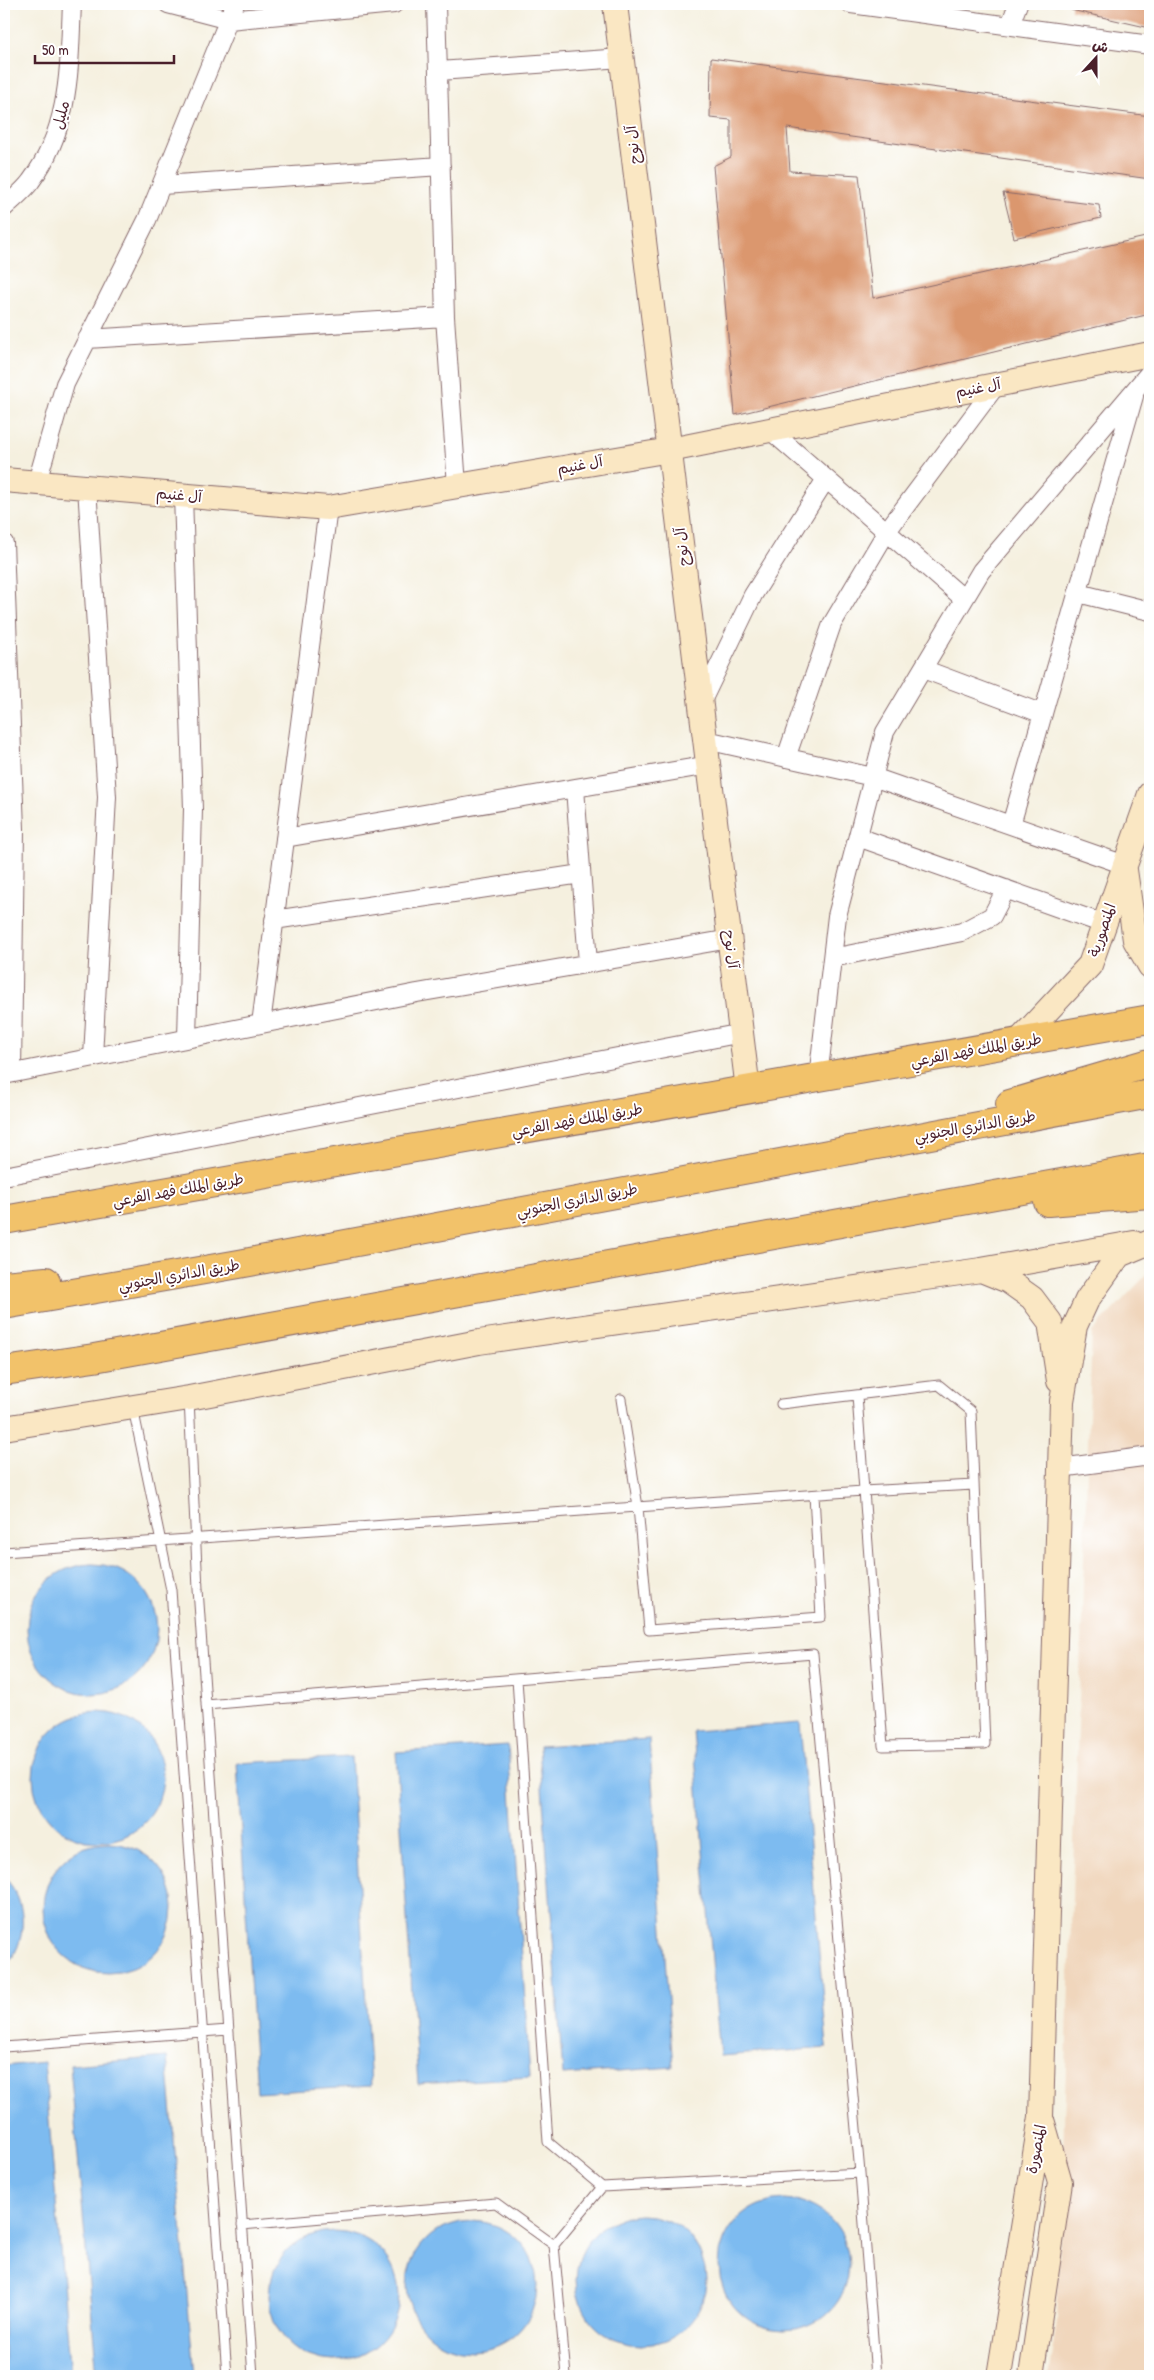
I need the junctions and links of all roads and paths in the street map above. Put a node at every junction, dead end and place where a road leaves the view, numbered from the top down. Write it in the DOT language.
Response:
graph roads {
  1 [pos="72,4"];
  2 [pos="168,4"];
  3 [pos="394,4"];
  4 [pos="436,4"];
  5 [pos="616,4"];
  6 [pos="851,4"];
  7 [pos="1018,4"];
  8 [pos="232,12"];
  9 [pos="1010,25"];
  10 [pos="1150,45"];
  11 [pos="622,58"];
  12 [pos="439,71"];
  13 [pos="441,166"];
  14 [pos="162,185"];
  15 [pos="4,208"];
  16 [pos="445,317"];
  17 [pos="87,339"];
  18 [pos="1150,354"];
  19 [pos="1150,372"];
  20 [pos="997,384"];
  21 [pos="1137,388"];
  22 [pos="770,430"];
  23 [pos="670,450"];
  24 [pos="826,479"];
  25 [pos="4,480"];
  26 [pos="37,482"];
  27 [pos="457,486"];
  28 [pos="88,487"];
  29 [pos="183,495"];
  30 [pos="328,508"];
  31 [pos="886,531"];
  32 [pos="4,543"];
  33 [pos="1078,593"];
  34 [pos="964,599"];
  35 [pos="1150,611"];
  36 [pos="923,669"];
  37 [pos="701,703"];
  38 [pos="1043,714"];
  39 [pos="706,740"];
  40 [pos="786,758"];
  41 [pos="709,765"];
  42 [pos="873,777"];
  43 [pos="575,788"];
  44 [pos="1150,794"];
  45 [pos="1011,825"];
  46 [pos="858,837"];
  47 [pos="285,838"];
  48 [pos="1125,865"];
  49 [pos="581,874"];
  50 [pos="1006,890"];
  51 [pos="274,920"];
  52 [pos="1104,924"];
  53 [pos="730,938"];
  54 [pos="832,958"];
  55 [pos="588,963"];
  56 [pos="1150,966"];
  57 [pos="1150,1020"];
  58 [pos="261,1024"];
  59 [pos="742,1032"];
  60 [pos="187,1038"];
  61 [pos="1016,1043"];
  62 [pos="93,1057"];
  63 [pos="1150,1063"];
  64 [pos="8,1074"];
  65 [pos="818,1078"];
  66 [pos="748,1090"];
  67 [pos="1150,1094"];
  68 [pos="866,1146"];
  69 [pos="1150,1167"];
  70 [pos="4,1176"];
  71 [pos="1150,1194"];
  72 [pos="4,1220"];
  73 [pos="820,1227"];
  74 [pos="1150,1242"];
  75 [pos="239,1264"];
  76 [pos="980,1270"];
  77 [pos="4,1285"];
  78 [pos="4,1305"];
  79 [pos="4,1371"];
  80 [pos="857,1396"];
  81 [pos="189,1398"];
  82 [pos="621,1399"];
  83 [pos="1062,1401"];
  84 [pos="781,1404"];
  85 [pos="132,1408"];
  86 [pos="4,1428"];
  87 [pos="1150,1456"];
  88 [pos="1060,1468"];
  89 [pos="974,1486"];
  90 [pos="864,1491"];
  91 [pos="814,1495"];
  92 [pos="638,1507"];
  93 [pos="196,1539"];
  94 [pos="160,1541"];
  95 [pos="4,1552"];
  96 [pos="517,1679"];
  97 [pos="206,1705"];
  98 [pos="228,2030"];
  99 [pos="203,2031"];
  100 [pos="4,2047"];
  101 [pos="1042,2117"];
  102 [pos="860,2173"];
  103 [pos="602,2187"];
  104 [pos="242,2225"];
  105 [pos="554,2245"];
  106 [pos="228,2376"];
  107 [pos="253,2376"];
  108 [pos="566,2376"];
  109 [pos="876,2376"];
  110 [pos="999,2376"];
  111 [pos="1031,2376"];
  1 -- 15 [label="street, مليل"];
  2 -- 8 [label="street"];
  3 -- 8 [label="street"];
  4 -- 12 [label="street"];
  5 -- 11 [label="main road, آل نوح"];
  6 -- 9 [label="street"];
  7 -- 9 [label="street"];
  8 -- 14 [label="street"];
  9 -- 10 [label="street"];
  11 -- 12 [label="street"];
  11 -- 23 [label="main road, آل نوح"];
  12 -- 13 [label="street"];
  13 -- 14 [label="street"];
  13 -- 16 [label="street"];
  14 -- 17 [label="street"];
  16 -- 17 [label="street"];
  16 -- 27 [label="street"];
  17 -- 26 [label="street"];
  18 -- 20 [label="main road, آل غنيم"];
  19 -- 21 [label="street"];
  20 -- 22 [label="main road, آل غنيم"];
  20 -- 31 [label="street"];
  21 -- 33 [label="street"];
  21 -- 34 [label="street"];
  22 -- 23 [label="main road, آل غنيم"];
  22 -- 24 [label="street"];
  23 -- 27 [label="main road, آل غنيم"];
  23 -- 37 [label="main road, آل نوح"];
  24 -- 31 [label="street"];
  24 -- 37 [label="street"];
  25 -- 26 [label="main road, آل غنيم"];
  26 -- 28 [label="main road, آل غنيم"];
  27 -- 30 [label="main road, آل غنيم"];
  28 -- 29 [label="main road, آل غنيم"];
  28 -- 62 [label="street"];
  29 -- 30 [label="main road, آل غنيم"];
  29 -- 60 [label="street"];
  30 -- 47 [label="street"];
  31 -- 34 [label="street"];
  31 -- 40 [label="street"];
  32 -- 64 [label="street"];
  33 -- 35 [label="street"];
  33 -- 38 [label="street"];
  34 -- 36 [label="street"];
  36 -- 38 [label="street"];
  36 -- 42 [label="street"];
  37 -- 39 [label="main road, آل نوح"];
  38 -- 45 [label="street"];
  39 -- 40 [label="street"];
  39 -- 41 [label="main road, آل نوح"];
  40 -- 42 [label="street"];
  41 -- 43 [label="street"];
  41 -- 53 [label="main road, آل نوح"];
  42 -- 45 [label="street"];
  42 -- 46 [label="street"];
  43 -- 47 [label="street"];
  43 -- 49 [label="street"];
  44 -- 48 [label="main road, المنصورية"];
  45 -- 48 [label="street"];
  46 -- 50 [label="street"];
  46 -- 54 [label="street"];
  47 -- 51 [label="street"];
  48 -- 52 [label="main road, المنصورية"];
  48 -- 56 [label="main road"];
  49 -- 51 [label="street"];
  49 -- 55 [label="street"];
  50 -- 52 [label="street"];
  50 -- 54 [label="street"];
  51 -- 58 [label="street"];
  52 -- 61 [label="main road, المنصورية"];
  53 -- 55 [label="street"];
  53 -- 59 [label="main road, آل نوح"];
  54 -- 65 [label="street"];
  55 -- 58 [label="street"];
  57 -- 61 [label="main road, طريق الملك فهد الفرعي"];
  58 -- 60 [label="street"];
  59 -- 66 [label="main road, آل نوح"];
  59 -- 70 [label="street"];
  60 -- 62 [label="street"];
  61 -- 65 [label="main road, طريق الملك فهد الفرعي"];
  62 -- 64 [label="street"];
  63 -- 68 [label="main road"];
  65 -- 66 [label="main road, طريق الملك فهد الفرعي"];
  66 -- 72 [label="main road, طريق الملك فهد الفرعي"];
  67 -- 68 [label="main road, طريق الدائري الجنوبي"];
  68 -- 75 [label="main road, طريق الدائري الجنوبي"];
  69 -- 73 [label="main road"];
  71 -- 73 [label="main road"];
  73 -- 79 [label="main road"];
  74 -- 76 [label="main road"];
  74 -- 83 [label="main road"];
  75 -- 77 [label="main road"];
  75 -- 78 [label="main road, طريق الدائري الجنوبي"];
  76 -- 81 [label="main road"];
  76 -- 83 [label="main road"];
  80 -- 84 [label="lane"];
  80 -- 89 [label="lane"];
  80 -- 90 [label="lane"];
  81 -- 85 [label="main road"];
  81 -- 93 [label="lane"];
  82 -- 92 [label="lane"];
  83 -- 88 [label="main road"];
  85 -- 86 [label="main road"];
  85 -- 94 [label="lane"];
  87 -- 88 [label="street"];
  88 -- 101 [label="main road"];
  89 -- 90 [label="lane"];
  89 -- 90 [label="lane"];
  90 -- 91 [label="lane"];
  91 -- 92 [label="lane"];
  91 -- 92 [label="lane"];
  92 -- 93 [label="lane"];
  93 -- 94 [label="lane"];
  93 -- 97 [label="lane"];
  94 -- 95 [label="lane"];
  94 -- 99 [label="lane"];
  96 -- 97 [label="lane"];
  96 -- 102 [label="lane"];
  96 -- 103 [label="lane"];
  97 -- 98 [label="lane"];
  98 -- 99 [label="lane"];
  98 -- 104 [label="lane"];
  99 -- 100 [label="lane"];
  99 -- 106 [label="lane"];
  101 -- 110 [label="main road, المنصورة"];
  101 -- 111 [label="main road, المنصورة"];
  102 -- 103 [label="lane"];
  102 -- 109 [label="lane"];
  103 -- 105 [label="lane"];
  104 -- 105 [label="lane"];
  104 -- 107 [label="lane"];
  105 -- 108 [label="lane"];
}
